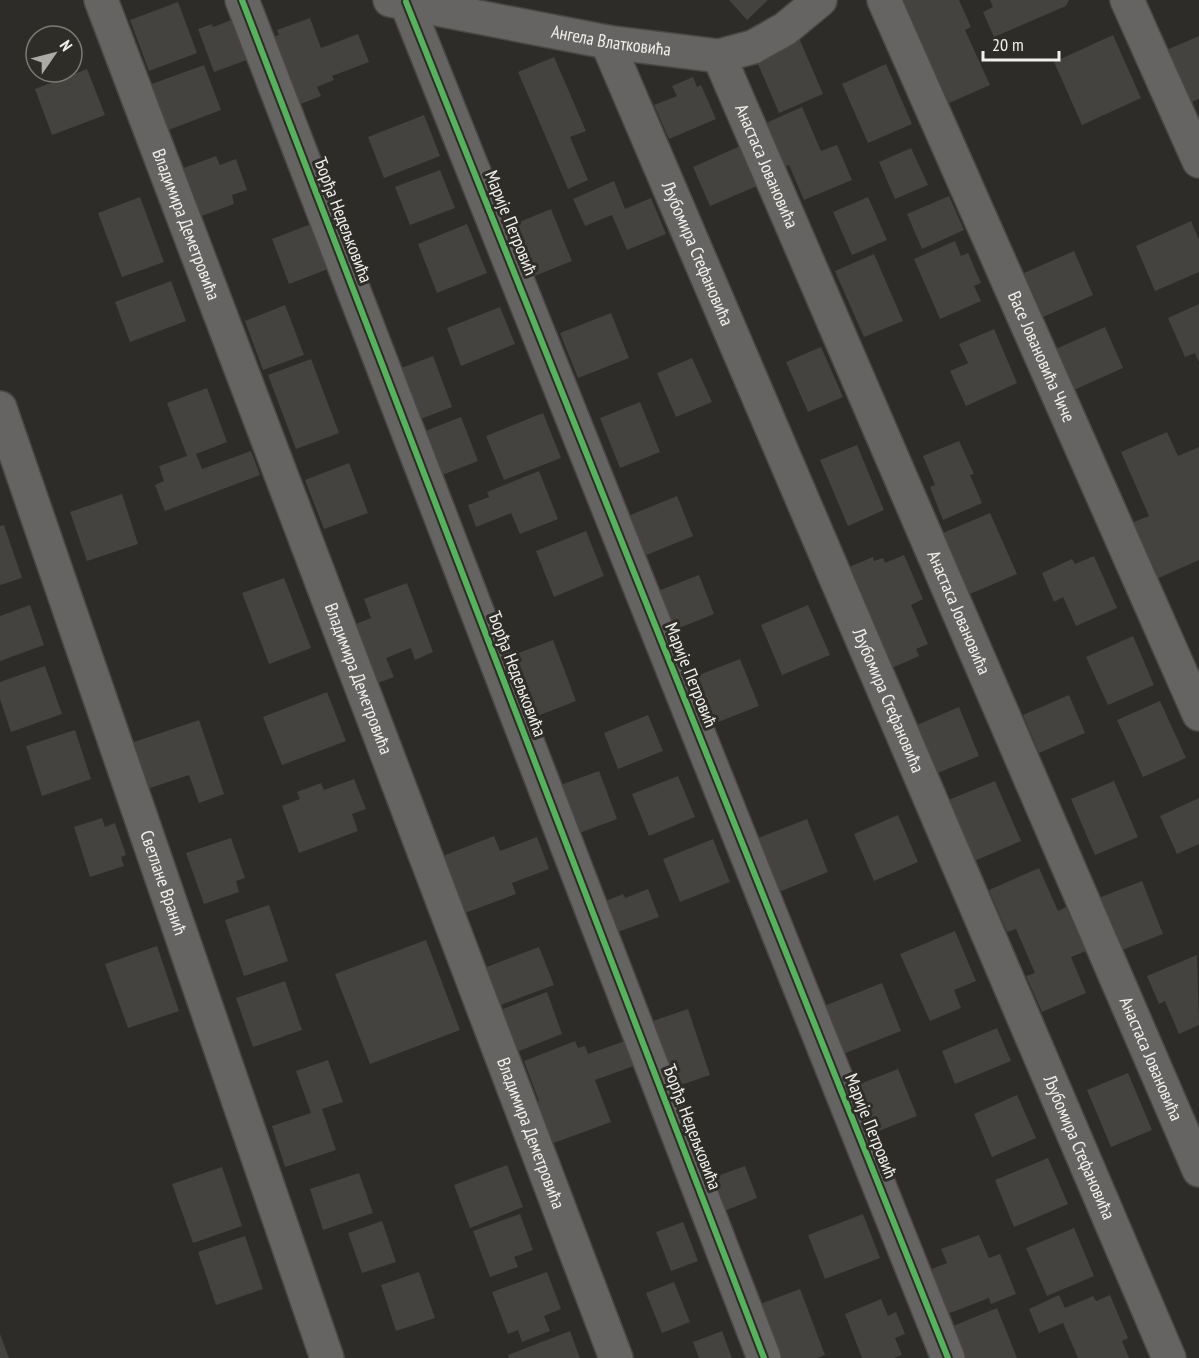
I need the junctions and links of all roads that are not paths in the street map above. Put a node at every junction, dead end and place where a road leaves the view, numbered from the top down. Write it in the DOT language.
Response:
graph roads {
  1 [pos="100,0"];
  2 [pos="242,0"];
  3 [pos="820,0"];
  4 [pos="884,0"];
  5 [pos="1127,0"];
  6 [pos="397,1"];
  7 [pos="607,42"];
  8 [pos="718,56"];
  9 [pos="1199,161"];
  10 [pos="0,408"];
  11 [pos="1199,714"];
  12 [pos="1199,1170"];
  13 [pos="327,1358"];
  14 [pos="616,1358"];
  15 [pos="764,1358"];
  16 [pos="948,1358"];
  17 [pos="1169,1358"];
  1 -- 14 [label="street, Владимира Деметровића"];
  2 -- 15 [label="street, Ђорђа Недељковића"];
  3 -- 8 [label="street, Ангела Влатковића"];
  4 -- 11 [label="street, Васе Јовановића Чиче"];
  5 -- 9 [label="street"];
  6 -- 7 [label="street, Ангела Влатковића"];
  6 -- 16 [label="street, Марије Петровић"];
  7 -- 8 [label="street, Ангела Влатковића"];
  7 -- 17 [label="street, Љубомира Стефановића"];
  8 -- 12 [label="street, Анастаса Јовановића"];
  10 -- 13 [label="street, Светлане Вранић"];
}
